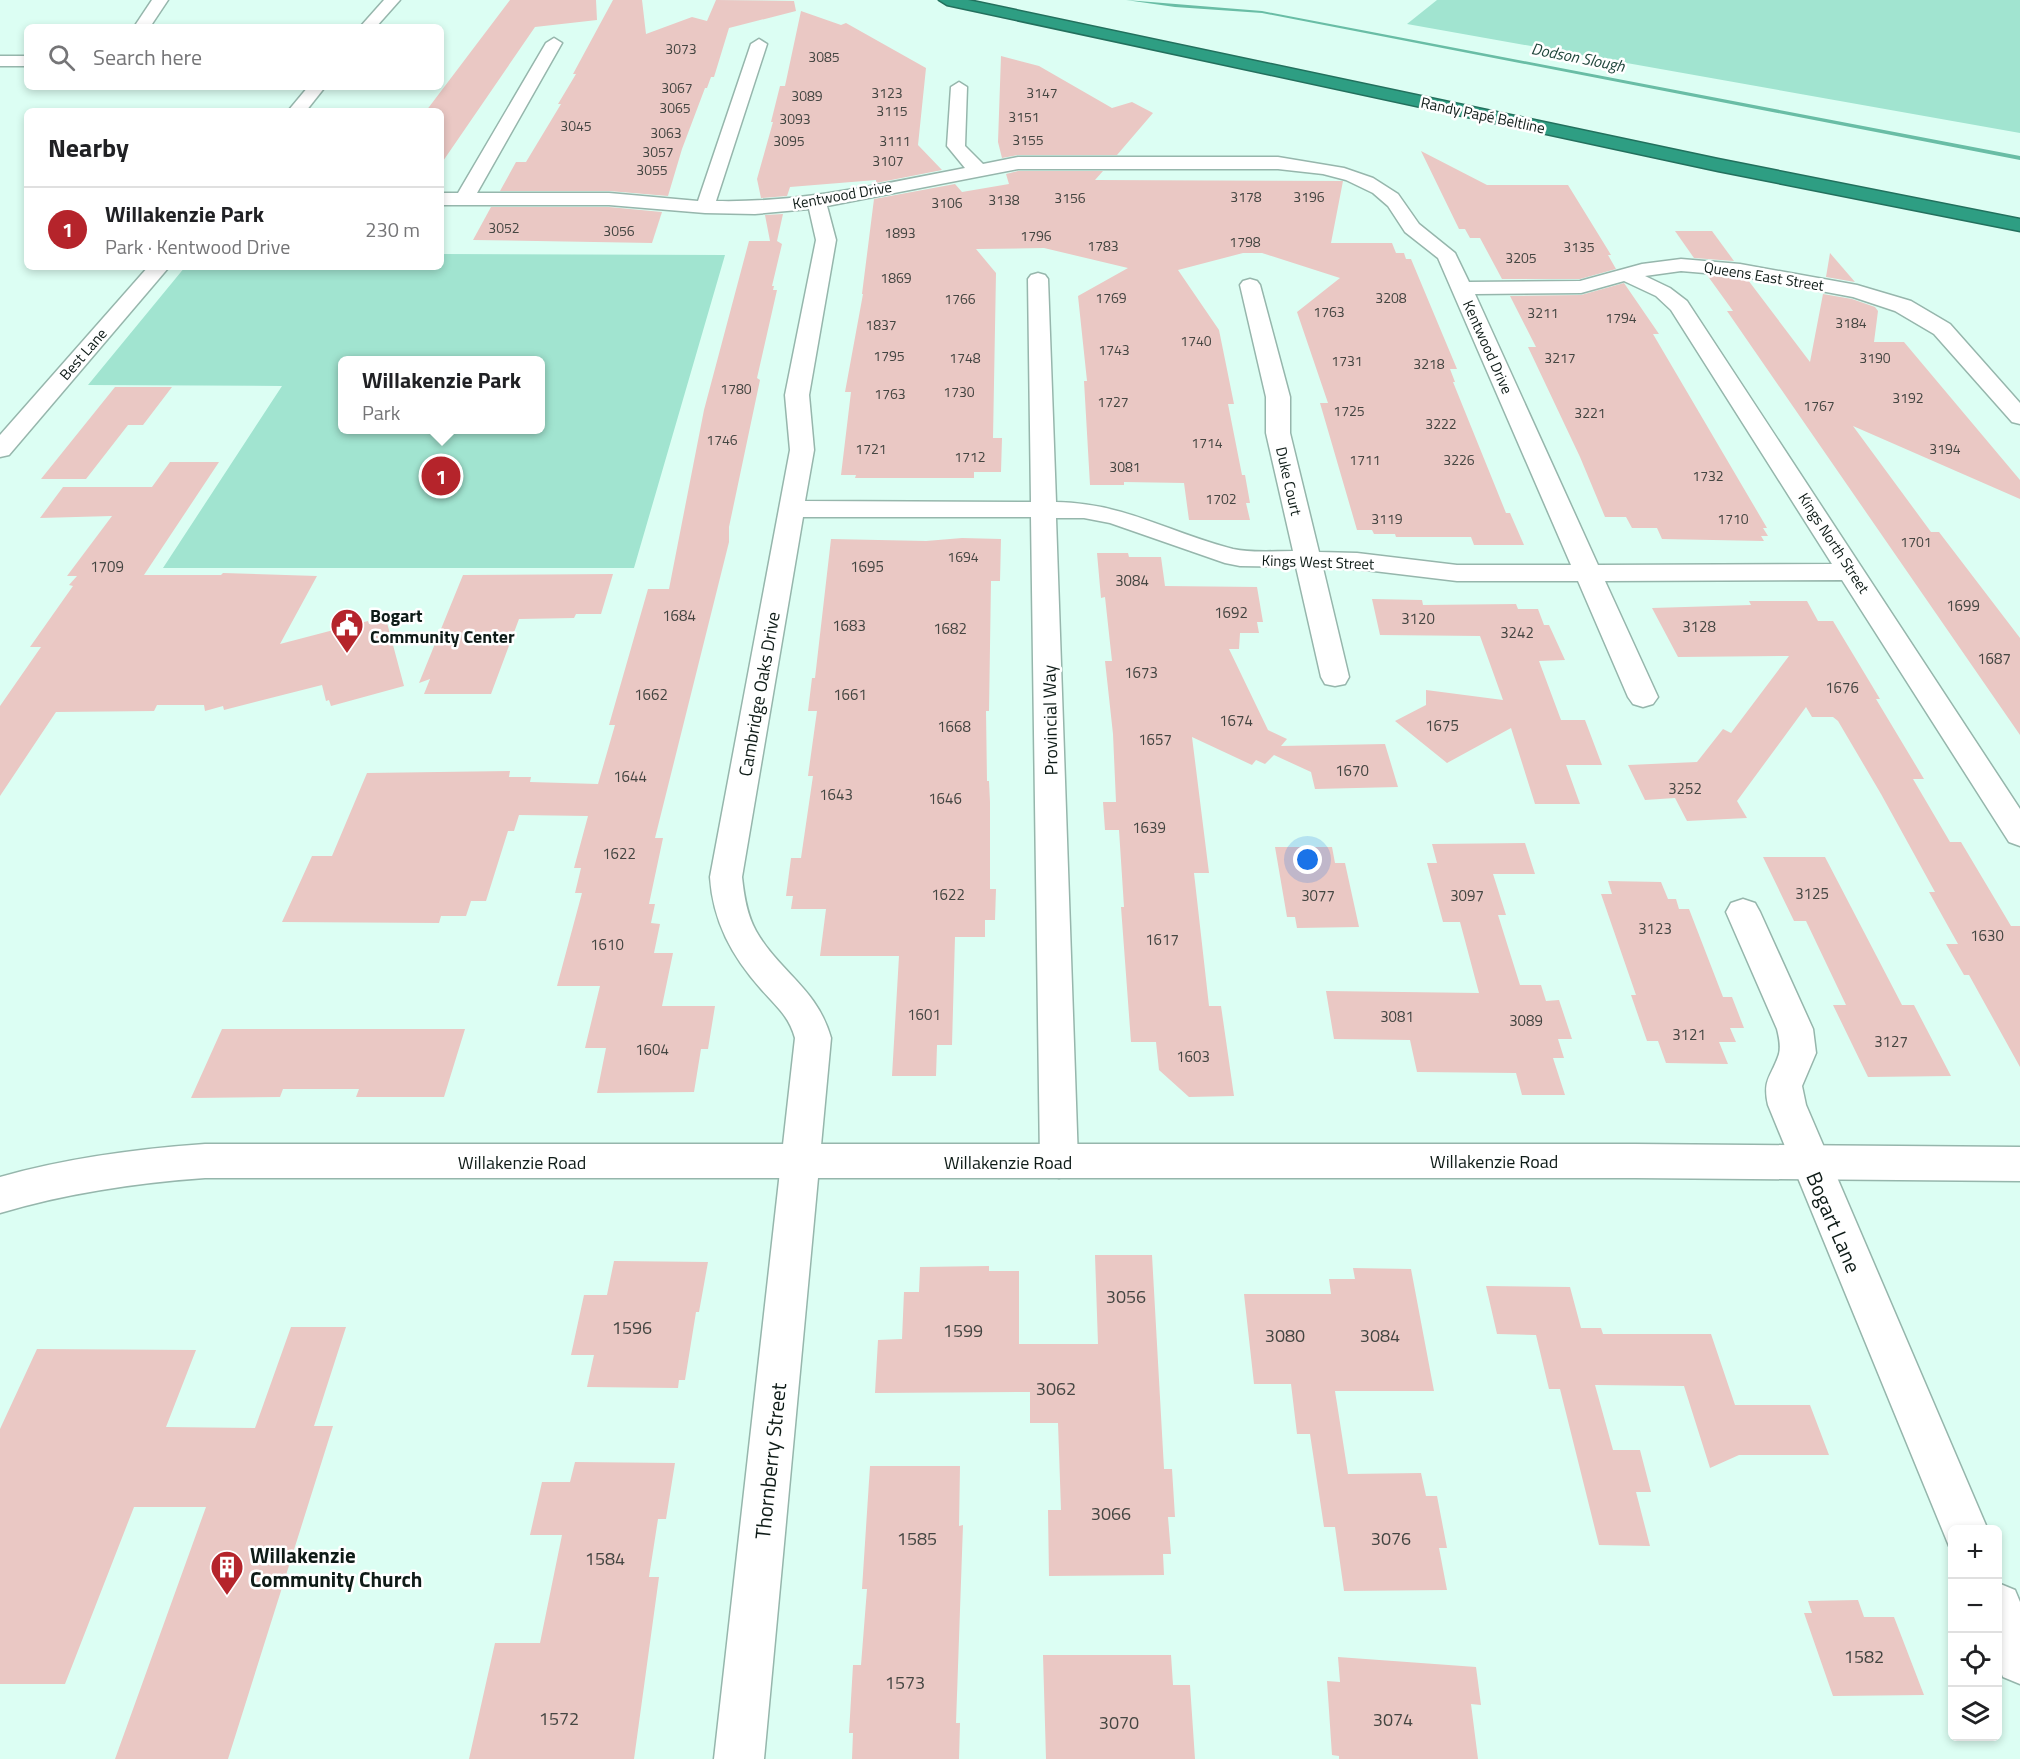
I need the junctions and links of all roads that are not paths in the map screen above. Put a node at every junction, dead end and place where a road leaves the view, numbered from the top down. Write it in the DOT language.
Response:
graph roads {
  1 [pos="160,0"];
  2 [pos="392,0"];
  3 [pos="947,0"];
  4 [pos="1006,0"];
  5 [pos="144,24"];
  6 [pos="371,24"];
  7 [pos="555,43"];
  8 [pos="759,44"];
  9 [pos="0,61"];
  10 [pos="24,61"];
  11 [pos="958,87"];
  12 [pos="314,90"];
  13 [pos="300,108"];
  14 [pos="1647,138"];
  15 [pos="1193,143"];
  16 [pos="1197,163"];
  17 [pos="978,170"];
  18 [pos="1869,177"];
  19 [pos="444,199"];
  20 [pos="464,199"];
  21 [pos="817,202"];
  22 [pos="705,207"];
  23 [pos="2020,211"];
  24 [pos="2020,225"];
  25 [pos="156,270"];
  26 [pos="1627,275"];
  27 [pos="1038,279"];
  28 [pos="1250,285"];
  29 [pos="1462,288"];
  30 [pos="2020,417"];
  31 [pos="2,445"];
  32 [pos="791,509"];
  33 [pos="1045,509"];
  34 [pos="1308,560"];
  35 [pos="1588,573"];
  36 [pos="1853,573"];
  37 [pos="1335,677"];
  38 [pos="1643,697"];
  39 [pos="2020,834"];
  40 [pos="1743,912"];
  41 [pos="1059,1161"];
  42 [pos="801,1162"];
  43 [pos="1809,1163"];
  44 [pos="2020,1164"];
  45 [pos="0,1195"];
  46 [pos="1963,1525"];
  47 [pos="2002,1617"];
  48 [pos="2020,1660"];
  49 [pos="739,1759"];
  1 -- 5 [label="street"];
  2 -- 6 [label="street"];
  3 -- 24 [label="highway, Randy Papé Beltline"];
  4 -- 14 [label="highway, Randy Papé Beltline"];
  7 -- 20 [label="street"];
  8 -- 22 [label="street"];
  9 -- 10 [label="street"];
  11 -- 17 [label="street"];
  12 -- 13 [label="street"];
  14 -- 18 [label="highway"];
  14 -- 23 [label="highway, Randy Papé Beltline"];
  15 -- 16 [label="street"];
  16 -- 17 [label="street, Kentwood Drive"];
  16 -- 29 [label="street, Kentwood Drive"];
  17 -- 21 [label="street, Kentwood Drive"];
  19 -- 20 [label="street, Kentwood Drive"];
  20 -- 22 [label="street, Kentwood Drive"];
  21 -- 22 [label="street, Kentwood Drive"];
  21 -- 32 [label="street, Cambridge Oaks Drive"];
  25 -- 31 [label="street, Best Lane"];
  26 -- 29 [label="street, Queens East Street"];
  26 -- 30 [label="street, Queens East Street"];
  26 -- 36 [label="street, Kings North Street"];
  27 -- 33 [label="street, Provincial Way"];
  28 -- 34 [label="street, Duke Court"];
  29 -- 35 [label="street, Kentwood Drive"];
  32 -- 33 [label="street, Kings West Street"];
  32 -- 42 [label="street, Cambridge Oaks Drive"];
  33 -- 34 [label="street, Kings West Street"];
  33 -- 41 [label="street, Provincial Way"];
  34 -- 35 [label="street, Kings West Street"];
  34 -- 37 [label="street, Duke Court"];
  35 -- 36 [label="street, Kings West Street"];
  35 -- 38 [label="street, Kentwood Drive"];
  36 -- 39 [label="street, Kings North Street"];
  40 -- 43 [label="street, Bogart Lane"];
  41 -- 42 [label="street, Willakenzie Road"];
  41 -- 43 [label="street, Willakenzie Road"];
  42 -- 45 [label="street, Willakenzie Road"];
  42 -- 49 [label="street, Thornberry Street"];
  43 -- 44 [label="street, Willakenzie Road"];
  43 -- 46 [label="street, Bogart Lane"];
  47 -- 48 [label="street"];
}
